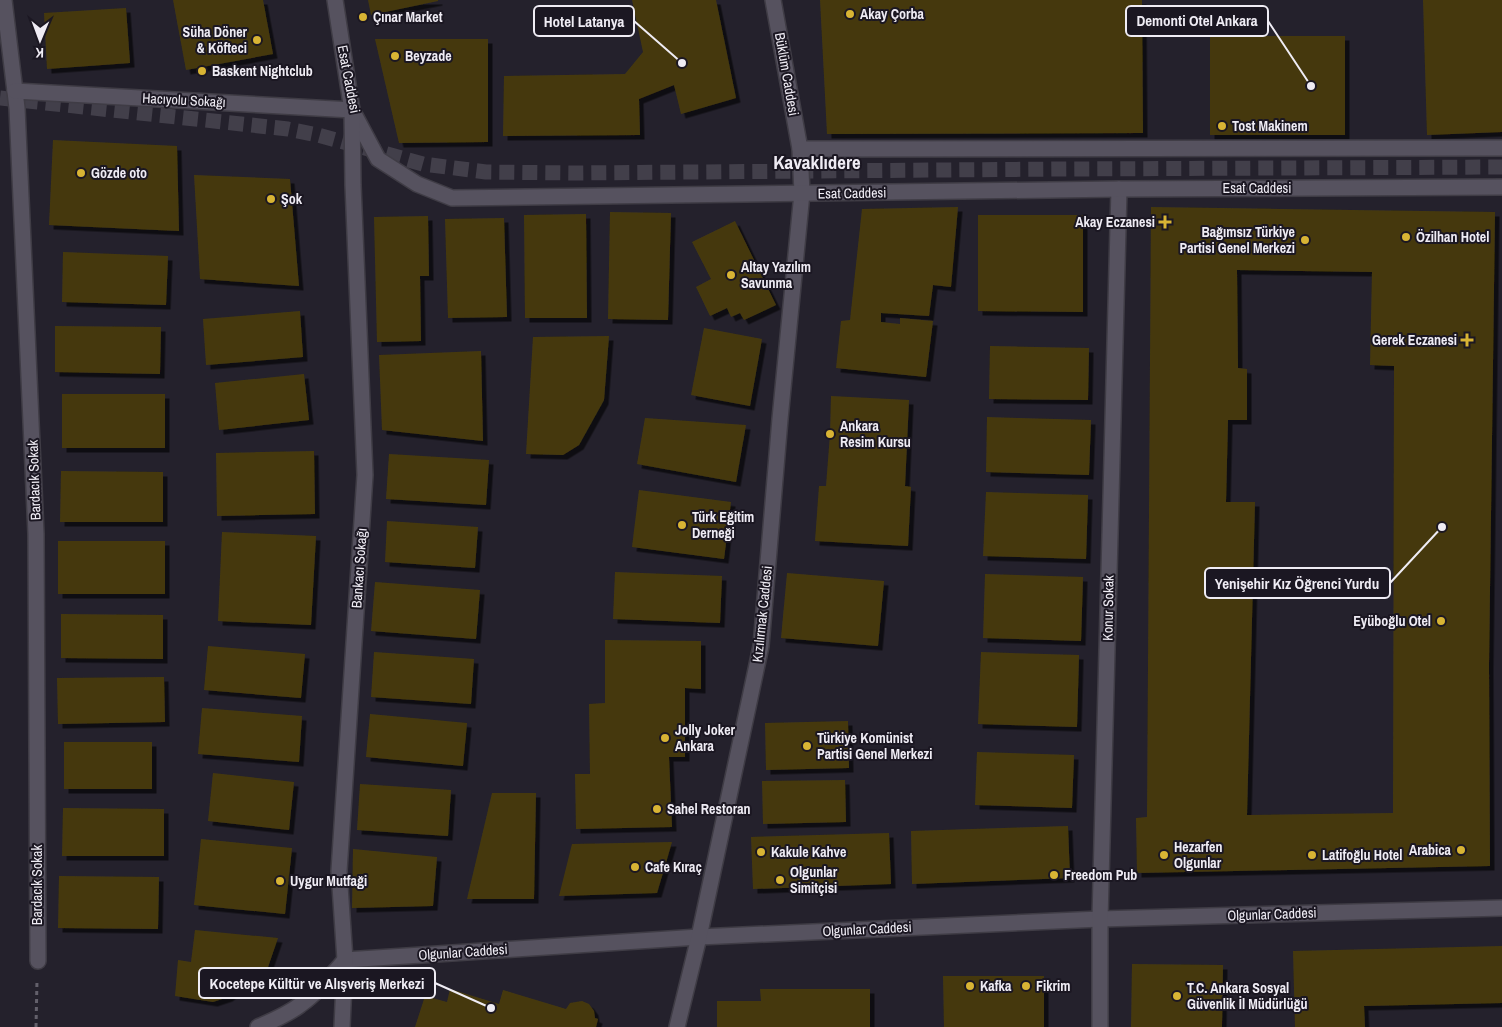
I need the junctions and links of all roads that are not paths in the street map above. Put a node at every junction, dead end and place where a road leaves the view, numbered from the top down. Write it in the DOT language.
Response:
graph roads {
  1 [pos="4,0"];
  2 [pos="335,0"];
  3 [pos="774,0"];
  4 [pos="15,91"];
  5 [pos="352,110"];
  6 [pos="1502,148"];
  7 [pos="800,149"];
  8 [pos="1502,187"];
  9 [pos="1118,189"];
  10 [pos="802,193"];
  11 [pos="1502,908"];
  12 [pos="1100,919"];
  13 [pos="700,937"];
  14 [pos="345,960"];
  15 [pos="38,961"];
  16 [pos="258,1027"];
  17 [pos="342,1027"];
  18 [pos="677,1027"];
  19 [pos="1100,1027"];
  1 -- 4 [label="street, Bardacık Sokak"];
  2 -- 5 [label="street, Esat Caddesi"];
  3 -- 7 [label="street, Büklüm Caddesi"];
  4 -- 5 [label="street, Hacıyolu Sokağı"];
  4 -- 15 [label="street, Bardacık Sokak"];
  5 -- 10 [label="street, Esat Caddesi"];
  5 -- 14 [label="street, Bankacı Sokağı"];
  6 -- 7 [label="street"];
  7 -- 10 [label="street, Büklüm Caddesi"];
  8 -- 9 [label="street, Esat Caddesi"];
  9 -- 10 [label="street, Esat Caddesi"];
  9 -- 12 [label="street, Konur Sokak"];
  10 -- 13 [label="street, Kızılırmak Caddesi"];
  11 -- 12 [label="street, Olgunlar Caddesi"];
  12 -- 13 [label="street, Olgunlar Caddesi"];
  12 -- 19 [label="street, Konur Sokak"];
  13 -- 14 [label="street, Olgunlar Caddesi"];
  13 -- 18 [label="street, Kızılırmak Caddesi"];
  14 -- 16 [label="street"];
  14 -- 17 [label="street, Bankacı Sokağı"];
}
